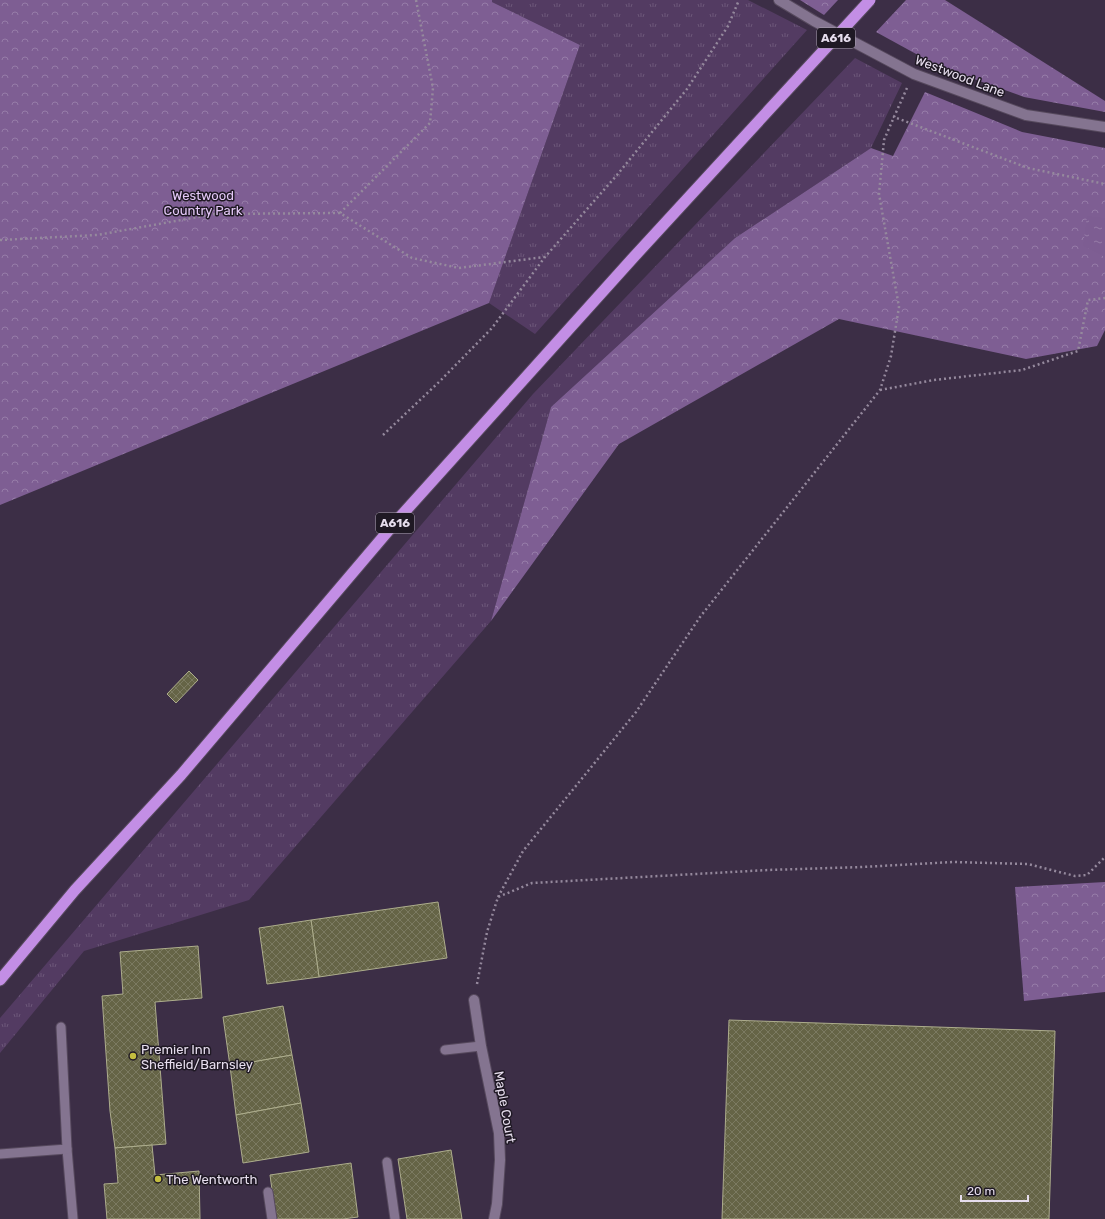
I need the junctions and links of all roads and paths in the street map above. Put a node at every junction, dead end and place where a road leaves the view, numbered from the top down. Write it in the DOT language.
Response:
graph roads {
  1 [pos="416,0"];
  2 [pos="739,0"];
  3 [pos="778,0"];
  4 [pos="870,0"];
  5 [pos="914,74"];
  6 [pos="894,116"];
  7 [pos="1105,127"];
  8 [pos="1105,184"];
  9 [pos="340,213"];
  10 [pos="0,240"];
  11 [pos="545,257"];
  12 [pos="1105,298"];
  13 [pos="880,390"];
  14 [pos="383,435"];
  15 [pos="1105,857"];
  16 [pos="498,897"];
  17 [pos="0,980"];
  18 [pos="474,1000"];
  19 [pos="61,1027"];
  20 [pos="481,1046"];
  21 [pos="445,1050"];
  22 [pos="68,1149"];
  23 [pos="0,1154"];
  24 [pos="387,1162"];
  25 [pos="268,1192"];
  26 [pos="73,1219"];
  27 [pos="272,1219"];
  28 [pos="395,1219"];
  29 [pos="494,1219"];
  1 -- 9 [label="path"];
  2 -- 11 [label="path"];
  3 -- 5 [label="street, Westwood Lane"];
  4 -- 17 [label="highway, A616, bridge"];
  5 -- 6 [label="path"];
  5 -- 7 [label="street, Westwood Lane"];
  6 -- 8 [label="path"];
  6 -- 13 [label="path"];
  9 -- 10 [label="path"];
  9 -- 11 [label="path"];
  11 -- 14 [label="path"];
  12 -- 13 [label="path"];
  13 -- 16 [label="path"];
  15 -- 16 [label="path"];
  16 -- 18 [label="path"];
  18 -- 20 [label="street, Maple Court"];
  19 -- 22 [label="lane"];
  20 -- 21 [label="lane"];
  20 -- 29 [label="street, Maple Court"];
  22 -- 23 [label="lane"];
  22 -- 26 [label="lane"];
  24 -- 28 [label="lane"];
  25 -- 27 [label="lane"];
}
